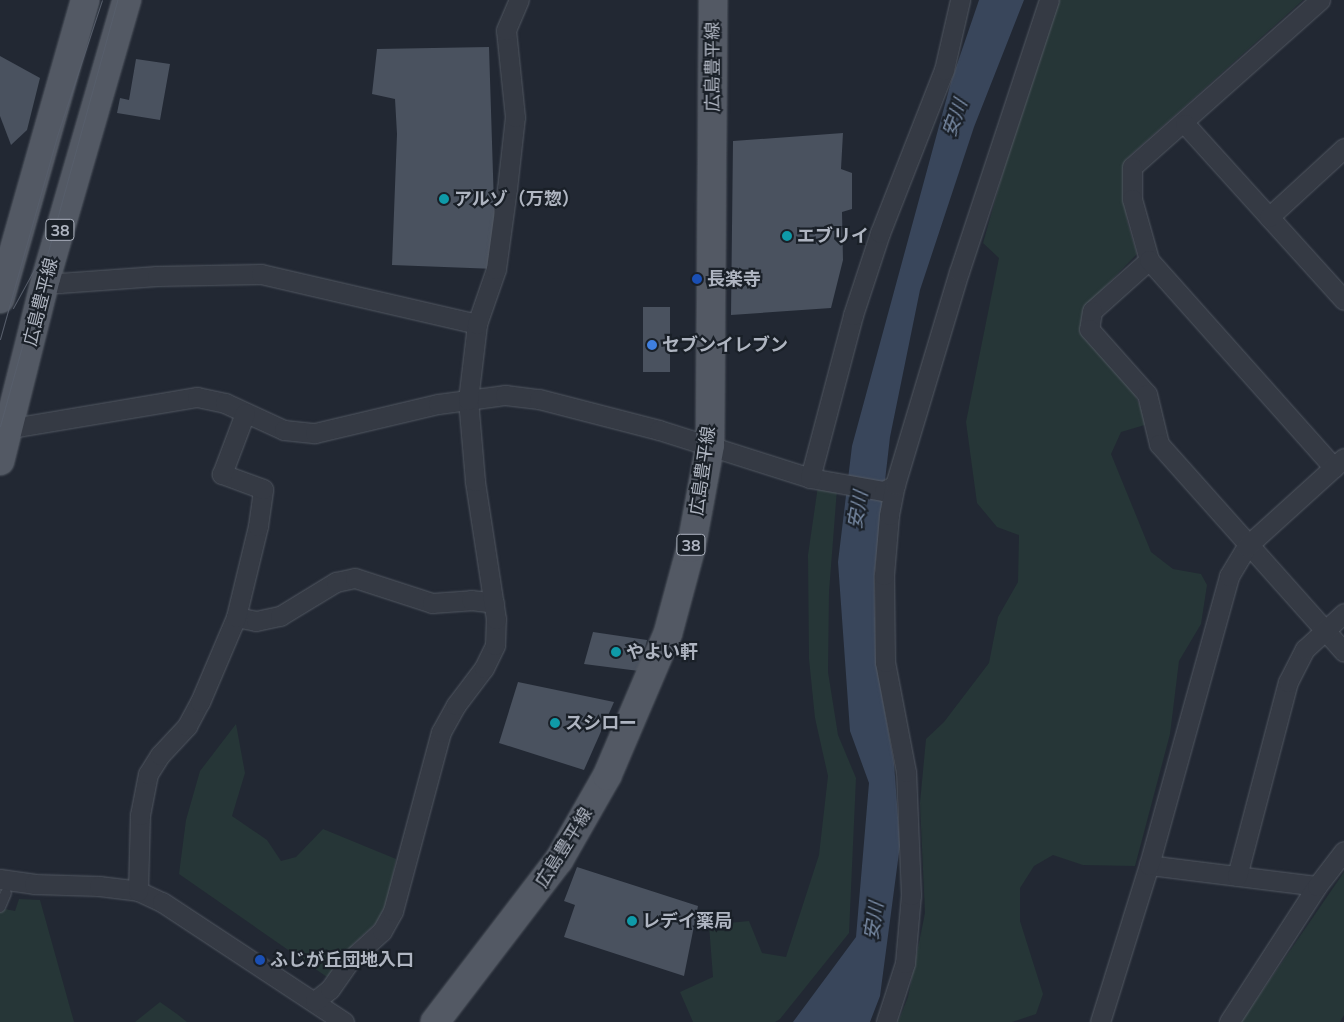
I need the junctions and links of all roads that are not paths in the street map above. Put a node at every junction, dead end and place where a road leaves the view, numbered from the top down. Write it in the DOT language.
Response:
graph roads {
  1 [pos="85,0"];
  2 [pos="127,0"];
  3 [pos="519,0"];
  4 [pos="713,0"];
  5 [pos="960,0"];
  6 [pos="1049,0"];
  7 [pos="1320,0"];
  8 [pos="1185,124"];
  9 [pos="1344,148"];
  10 [pos="1269,217"];
  11 [pos="1149,260"];
  12 [pos="46,278"];
  13 [pos="0,299"];
  14 [pos="1344,300"];
  15 [pos="477,324"];
  16 [pos="468,400"];
  17 [pos="245,413"];
  18 [pos="5,429"];
  19 [pos="710,445"];
  20 [pos="0,461"];
  21 [pos="1339,463"];
  22 [pos="813,478"];
  23 [pos="890,488"];
  24 [pos="1247,546"];
  25 [pos="494,603"];
  26 [pos="1344,613"];
  27 [pos="236,617"];
  28 [pos="1324,631"];
  29 [pos="1344,652"];
  30 [pos="1344,851"];
  31 [pos="1149,865"];
  32 [pos="1237,876"];
  33 [pos="3,886"];
  34 [pos="1317,886"];
  35 [pos="138,891"];
  36 [pos="0,907"];
  37 [pos="315,1001"];
  38 [pos="344,1022"];
  39 [pos="435,1022"];
  40 [pos="886,1022"];
  41 [pos="1100,1022"];
  42 [pos="1229,1022"];
  1 -- 13 [label="main road, 38"];
  2 -- 12 [label="main road, 広島豊平線 / 38"];
  3 -- 15 [label="street"];
  4 -- 19 [label="main road, 広島豊平線 / 38"];
  5 -- 22 [label="street"];
  6 -- 23 [label="street"];
  7 -- 8 [label="street"];
  8 -- 10 [label="street"];
  8 -- 11 [label="street"];
  9 -- 10 [label="street"];
  10 -- 14 [label="street"];
  11 -- 21 [label="street"];
  11 -- 24 [label="street"];
  12 -- 15 [label="street"];
  12 -- 18 [label="main road, 広島豊平線 / 38"];
  15 -- 16 [label="street"];
  16 -- 17 [label="street"];
  16 -- 19 [label="street"];
  16 -- 25 [label="street"];
  17 -- 18 [label="street"];
  17 -- 27 [label="street"];
  18 -- 20 [label="main road, 広島豊平線 / 38"];
  19 -- 22 [label="street"];
  19 -- 39 [label="main road, 広島豊平線 / 38"];
  21 -- 24 [label="street"];
  22 -- 23 [label="street"];
  23 -- 40 [label="street"];
  24 -- 28 [label="street"];
  24 -- 31 [label="street"];
  25 -- 27 [label="street"];
  25 -- 37 [label="street"];
  26 -- 28 [label="street"];
  27 -- 35 [label="street"];
  28 -- 29 [label="street"];
  28 -- 32 [label="street"];
  30 -- 34 [label="street"];
  31 -- 32 [label="street"];
  31 -- 41 [label="street"];
  32 -- 34 [label="street"];
  33 -- 35 [label="street"];
  33 -- 36 [label="lane"];
  34 -- 42 [label="street"];
  35 -- 37 [label="street"];
  37 -- 38 [label="street"];
}
